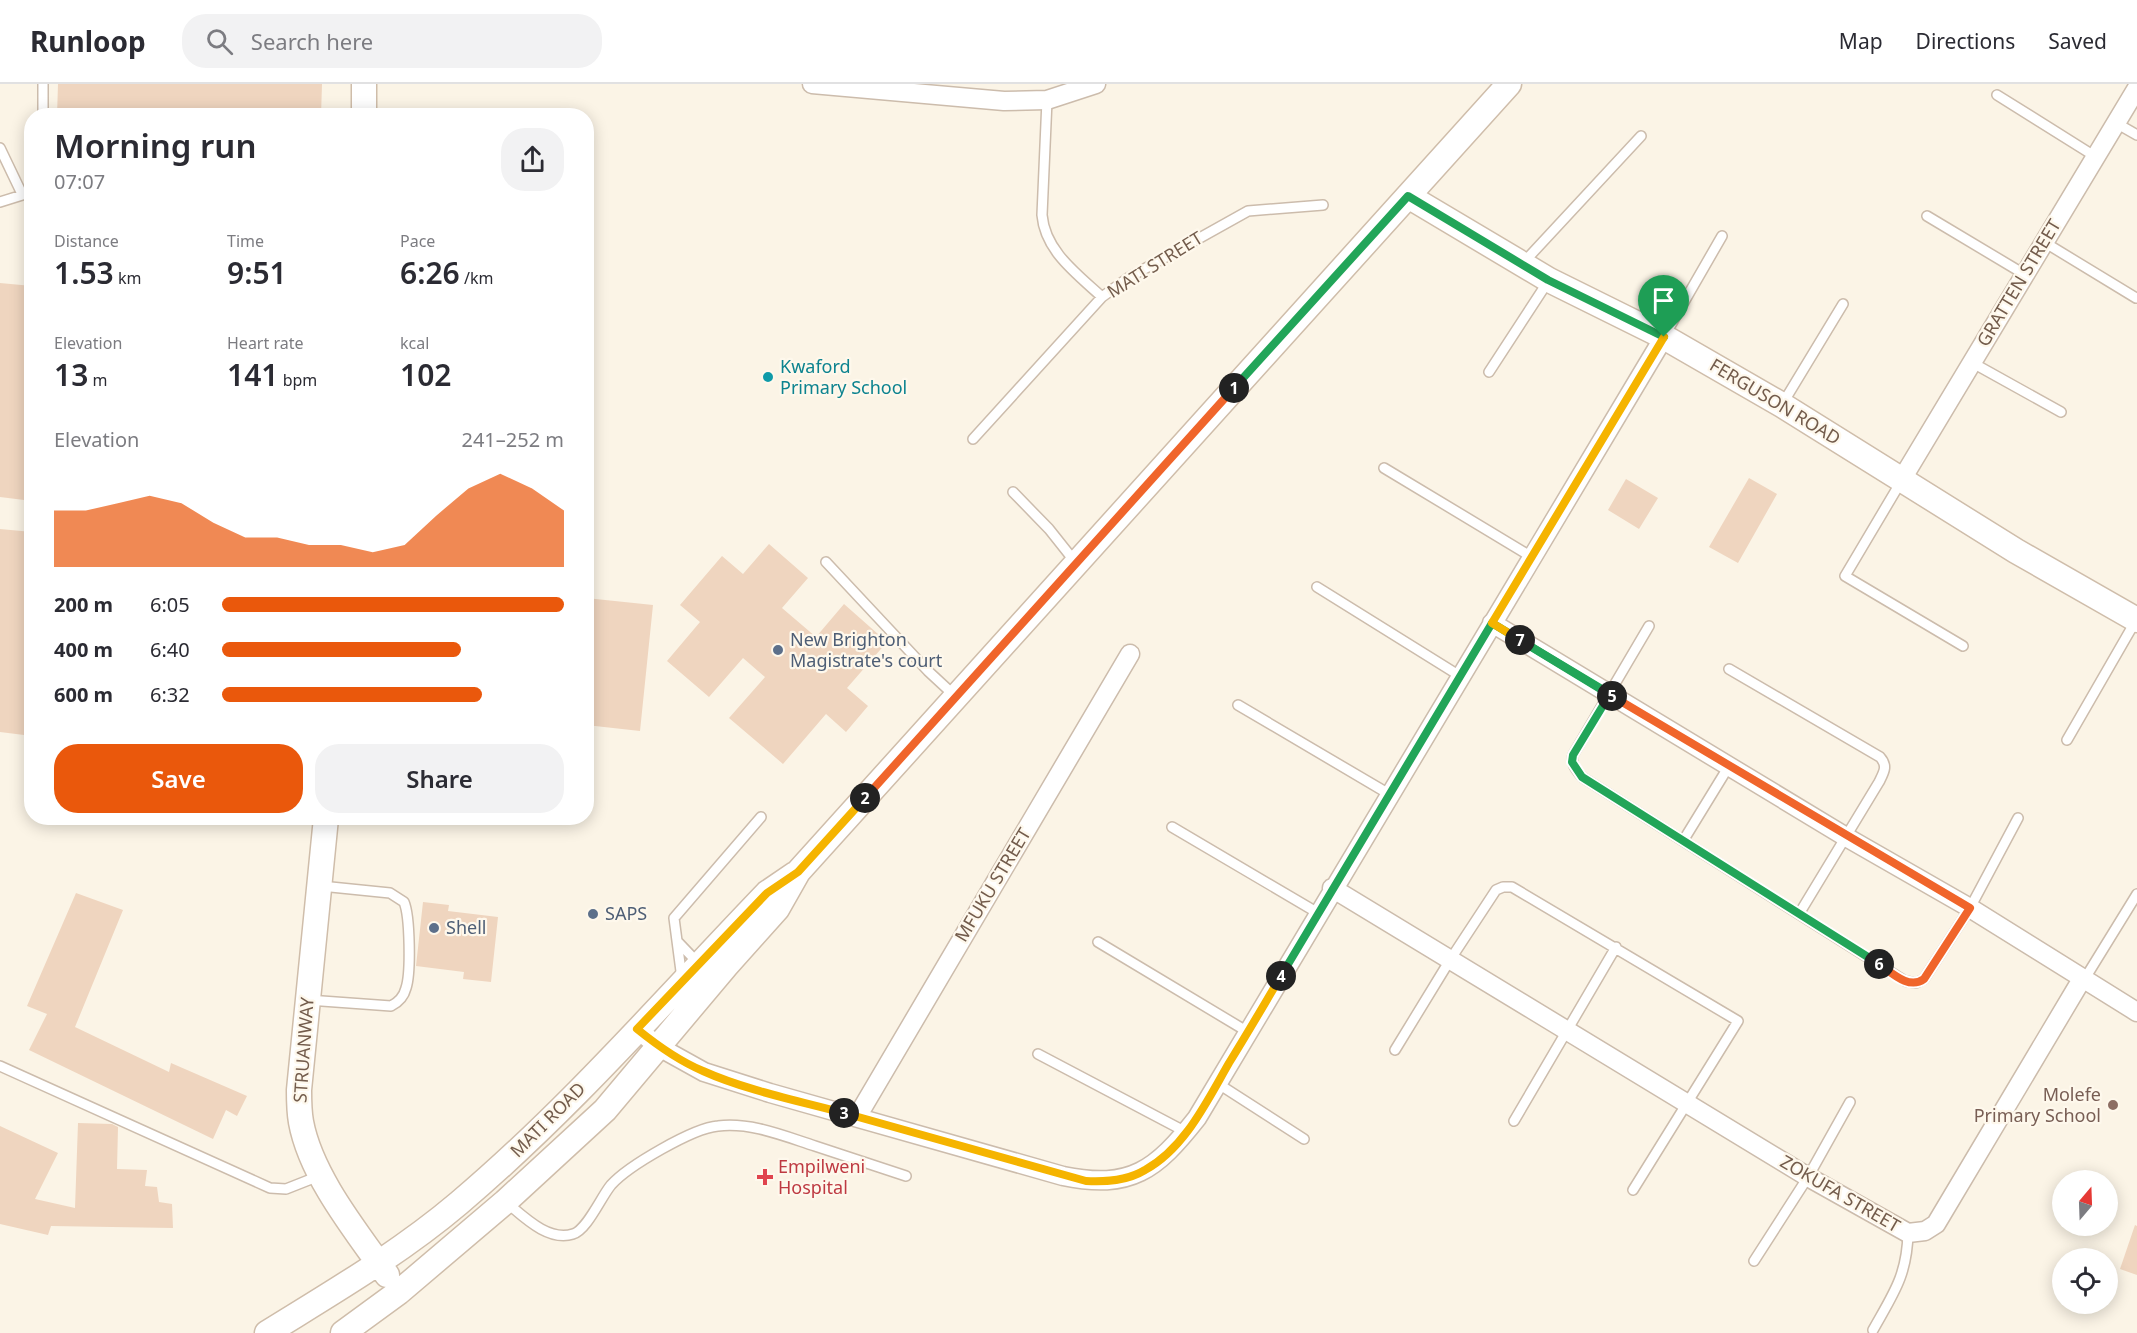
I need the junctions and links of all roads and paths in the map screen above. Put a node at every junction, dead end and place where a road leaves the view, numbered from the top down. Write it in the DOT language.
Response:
graph roads {
  1 [pos="43,84"];
  2 [pos="364,84"];
  3 [pos="812,84"];
  4 [pos="1096,84"];
  5 [pos="1509,84"];
  6 [pos="2137,88"];
  7 [pos="1996,95"];
  8 [pos="1047,100"];
  9 [pos="43,108"];
  10 [pos="364,108"];
  11 [pos="2116,123"];
  12 [pos="2137,135"];
  13 [pos="1641,136"];
  14 [pos="0,148"];
  15 [pos="2096,157"];
  16 [pos="24,188"];
  17 [pos="24,194"];
  18 [pos="1408,196"];
  19 [pos="0,202"];
  20 [pos="1323,205"];
  21 [pos="1927,216"];
  22 [pos="1722,236"];
  23 [pos="2044,242"];
  24 [pos="1522,264"];
  25 [pos="2024,274"];
  26 [pos="1548,280"];
  27 [pos="1102,297"];
  28 [pos="2136,298"];
  29 [pos="1843,304"];
  30 [pos="1664,337"];
  31 [pos="1971,362"];
  32 [pos="1489,372"];
  33 [pos="1782,405"];
  34 [pos="2061,412"];
  35 [pos="973,439"];
  36 [pos="1384,468"];
  37 [pos="1902,479"];
  38 [pos="1013,492"];
  39 [pos="1532,557"];
  40 [pos="826,562"];
  41 [pos="1076,563"];
  42 [pos="1317,587"];
  43 [pos="2137,620"];
  44 [pos="1492,623"];
  45 [pos="1649,626"];
  46 [pos="1963,646"];
  47 [pos="1130,654"];
  48 [pos="1729,669"];
  49 [pos="1460,676"];
  50 [pos="1610,694"];
  51 [pos="956,697"];
  52 [pos="1238,705"];
  53 [pos="2067,740"];
  54 [pos="1729,766"];
  55 [pos="1389,794"];
  56 [pos="761,817"];
  57 [pos="2018,818"];
  58 [pos="325,825"];
  59 [pos="1172,827"];
  60 [pos="1846,837"];
  61 [pos="1683,841"];
  62 [pos="319,886"];
  63 [pos="1332,888"];
  64 [pos="2137,894"];
  65 [pos="1970,908"];
  66 [pos="1318,913"];
  67 [pos="1799,914"];
  68 [pos="676,942"];
  69 [pos="1098,942"];
  70 [pos="1616,947"];
  71 [pos="1450,960"];
  72 [pos="707,971"];
  73 [pos="2083,980"];
  74 [pos="682,981"];
  75 [pos="307,1000"];
  76 [pos="2137,1012"];
  77 [pos="637,1029"];
  78 [pos="1568,1031"];
  79 [pos="1248,1032"];
  80 [pos="659,1047"];
  81 [pos="1395,1050"];
  82 [pos="1038,1054"];
  83 [pos="0,1066"];
  84 [pos="1217,1083"];
  85 [pos="1850,1102"];
  86 [pos="1688,1103"];
  87 [pos="857,1116"];
  88 [pos="1514,1121"];
  89 [pos="1186,1132"];
  90 [pos="1304,1139"];
  91 [pos="322,1176"];
  92 [pos="906,1176"];
  93 [pos="1808,1177"];
  94 [pos="1633,1190"];
  95 [pos="506,1202"];
  96 [pos="1908,1233"];
  97 [pos="1754,1261"];
  98 [pos="379,1264"];
  99 [pos="399,1292"];
  100 [pos="1873,1330"];
  101 [pos="267,1333"];
  102 [pos="343,1333"];
  1 -- 9 [label="lane"];
  2 -- 10 [label="street"];
  3 -- 8 [label="street"];
  4 -- 8 [label="street"];
  5 -- 18 [label="street, MATI ROAD"];
  6 -- 11 [label="street, GRATTEN STREET"];
  7 -- 15 [label="lane"];
  8 -- 27 [label="lane"];
  11 -- 12 [label="lane"];
  11 -- 15 [label="street, GRATTEN STREET"];
  13 -- 24 [label="lane"];
  14 -- 16 [label="lane"];
  15 -- 23 [label="street, GRATTEN STREET"];
  17 -- 19 [label="lane"];
  18 -- 24 [label="street, FERGUSON ROAD"];
  18 -- 41 [label="street, MATI ROAD"];
  20 -- 27 [label="lane, MATI STREET"];
  21 -- 25 [label="lane"];
  22 -- 30 [label="lane"];
  23 -- 25 [label="street, GRATTEN STREET"];
  23 -- 28 [label="lane"];
  24 -- 26 [label="street, FERGUSON ROAD"];
  25 -- 31 [label="street, GRATTEN STREET"];
  26 -- 30 [label="street, FERGUSON ROAD"];
  26 -- 32 [label="lane"];
  27 -- 35 [label="lane, MATI STREET"];
  29 -- 33 [label="lane"];
  30 -- 33 [label="street, FERGUSON ROAD"];
  30 -- 39 [label="street"];
  31 -- 34 [label="lane"];
  31 -- 37 [label="street, GRATTEN STREET"];
  33 -- 37 [label="street, FERGUSON ROAD"];
  36 -- 39 [label="lane"];
  37 -- 43 [label="street, FERGUSON ROAD"];
  37 -- 46 [label="lane"];
  38 -- 41 [label="lane"];
  39 -- 44 [label="street"];
  40 -- 51 [label="lane"];
  41 -- 51 [label="street, MATI ROAD"];
  42 -- 49 [label="lane"];
  43 -- 53 [label="lane"];
  44 -- 49 [label="street"];
  44 -- 50 [label="street"];
  45 -- 50 [label="lane"];
  47 -- 87 [label="street, MFUKU STREET"];
  48 -- 60 [label="lane"];
  49 -- 55 [label="street"];
  50 -- 54 [label="street"];
  50 -- 61 [label="lane"];
  51 -- 72 [label="street, MATI ROAD"];
  52 -- 55 [label="lane"];
  54 -- 60 [label="street"];
  54 -- 61 [label="lane"];
  55 -- 63 [label="street"];
  56 -- 68 [label="lane"];
  57 -- 65 [label="lane"];
  58 -- 62 [label="street, STRUANWAY"];
  59 -- 66 [label="lane"];
  60 -- 65 [label="street"];
  60 -- 67 [label="lane"];
  61 -- 67 [label="lane"];
  62 -- 75 [label="street, STRUANWAY"];
  62 -- 75 [label="lane"];
  63 -- 66 [label="street"];
  63 -- 71 [label="street, ZOKUFA STREET"];
  64 -- 73 [label="lane"];
  65 -- 67 [label="lane"];
  65 -- 73 [label="street"];
  66 -- 79 [label="street"];
  68 -- 72 [label="lane"];
  68 -- 74 [label="lane"];
  69 -- 79 [label="lane"];
  70 -- 71 [label="lane"];
  70 -- 78 [label="lane"];
  70 -- 86 [label="lane"];
  71 -- 78 [label="street, ZOKUFA STREET"];
  71 -- 81 [label="lane"];
  72 -- 74 [label="street, MATI ROAD"];
  72 -- 80 [label="street, MATI ROAD"];
  73 -- 76 [label="street"];
  73 -- 96 [label="street, ZOKUFA STREET"];
  74 -- 77 [label="street, MATI ROAD"];
  75 -- 91 [label="street, STRUANWAY"];
  77 -- 80 [label="street"];
  77 -- 98 [label="street, MATI ROAD"];
  78 -- 86 [label="street, ZOKUFA STREET"];
  78 -- 88 [label="lane"];
  79 -- 84 [label="street"];
  80 -- 87 [label="street"];
  80 -- 95 [label="street, MATI ROAD"];
  82 -- 89 [label="lane"];
  83 -- 91 [label="lane"];
  84 -- 89 [label="street"];
  84 -- 90 [label="lane"];
  85 -- 93 [label="lane"];
  86 -- 93 [label="street, ZOKUFA STREET"];
  86 -- 94 [label="lane"];
  87 -- 89 [label="street"];
  91 -- 98 [label="street, STRUANWAY"];
  92 -- 95 [label="lane"];
  93 -- 96 [label="street, ZOKUFA STREET"];
  93 -- 97 [label="lane"];
  95 -- 99 [label="street, MATI ROAD"];
  96 -- 100 [label="lane"];
  98 -- 99 [label="street, STRUANWAY"];
  98 -- 101 [label="street, MATI ROAD"];
  99 -- 102 [label="street, MATI ROAD"];
}
